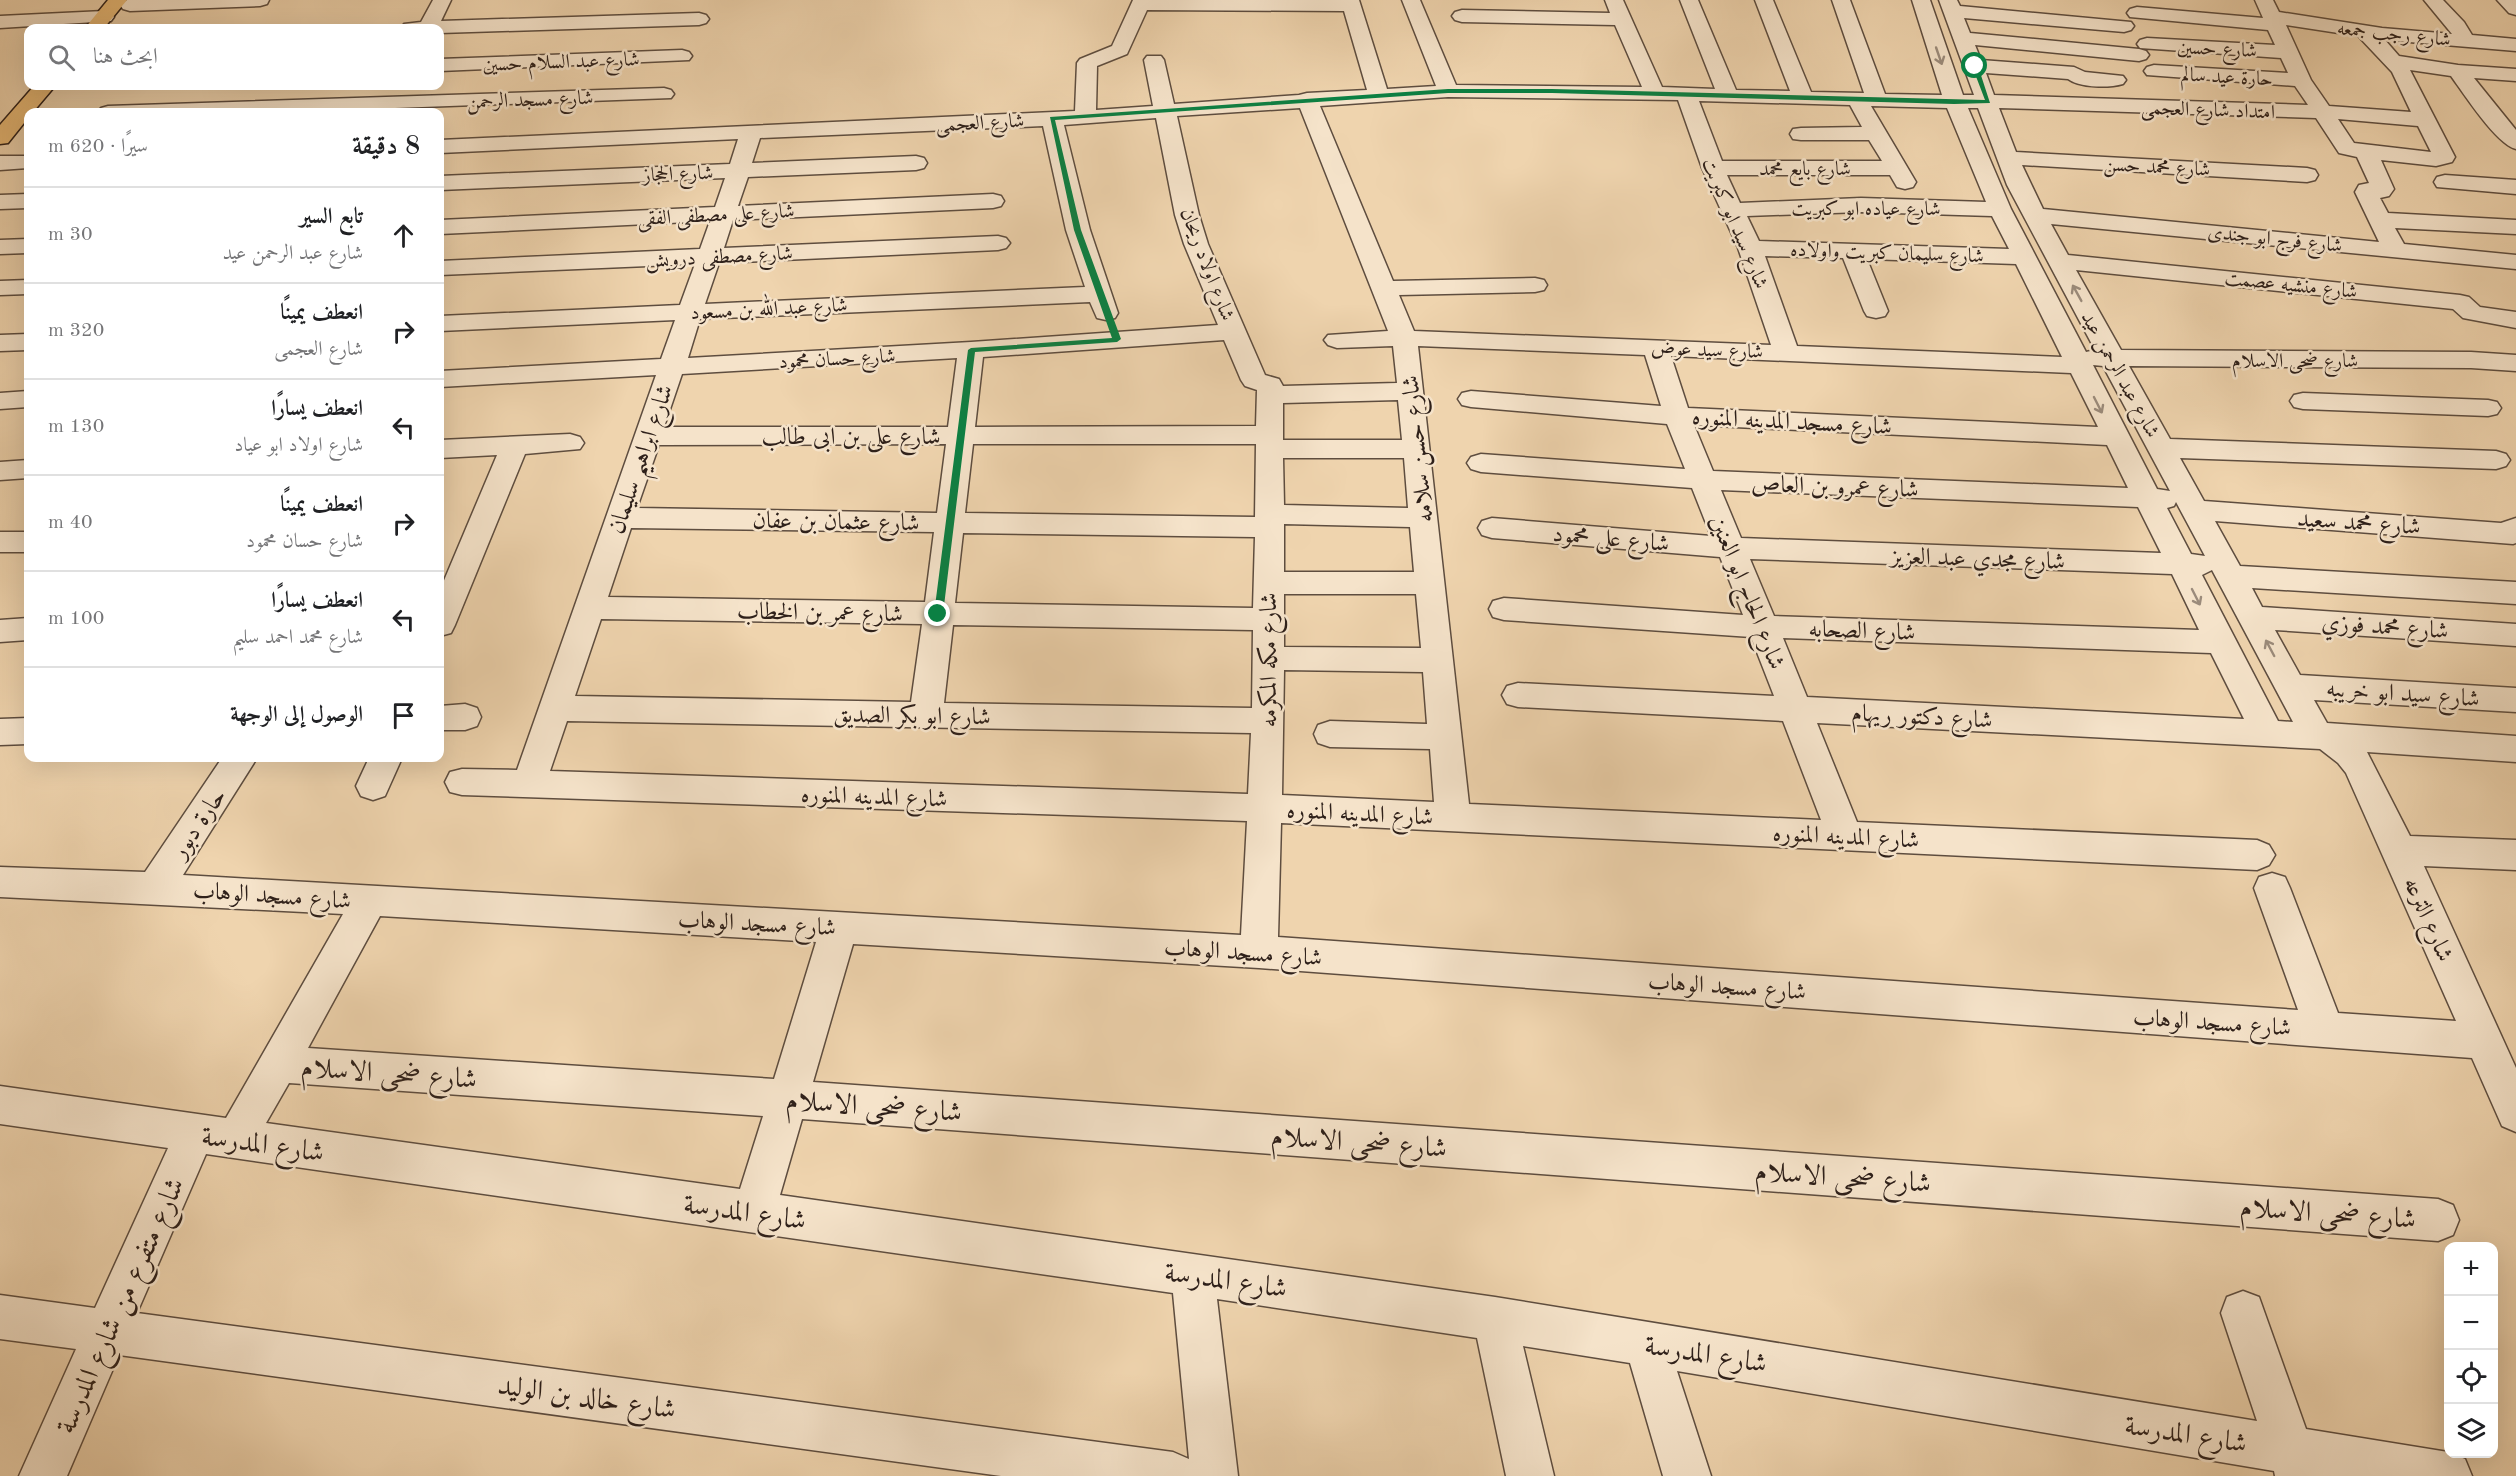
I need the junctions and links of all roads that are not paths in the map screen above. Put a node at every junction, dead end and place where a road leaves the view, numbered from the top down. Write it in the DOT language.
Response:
graph roads {
  1 [pos="260,0"];
  2 [pos="442,0"];
  3 [pos="1411,0"];
  4 [pos="1614,0"];
  5 [pos="1689,0"];
  6 [pos="1764,0"];
  7 [pos="1840,0"];
  8 [pos="1922,0"];
  9 [pos="2193,0"];
  10 [pos="2433,0"];
  11 [pos="2506,0"];
  12 [pos="127,2"];
  13 [pos="1141,2"];
  14 [pos="1292,2"];
  15 [pos="1350,2"];
  16 [pos="1951,6"];
  17 [pos="1484,8"];
  18 [pos="1544,9"];
  19 [pos="2516,9"];
  20 [pos="2271,14"];
  21 [pos="1462,15"];
  22 [pos="699,19"];
  23 [pos="1622,19"];
  24 [pos="2202,19"];
  25 [pos="0,22"];
  26 [pos="69,24"];
  27 [pos="104,24"];
  28 [pos="430,24"];
  29 [pos="444,27"];
  30 [pos="2364,31"];
  31 [pos="1964,38"];
  32 [pos="2471,41"];
  33 [pos="2516,45"];
  34 [pos="2287,52"];
  35 [pos="682,56"];
  36 [pos="1154,60"];
  37 [pos="2394,61"];
  38 [pos="444,65"];
  39 [pos="1975,66"];
  40 [pos="2458,71"];
  41 [pos="2154,72"];
  42 [pos="2516,74"];
  43 [pos="2301,80"];
  44 [pos="2116,81"];
  45 [pos="43,90"];
  46 [pos="60,90"];
  47 [pos="1448,91"];
  48 [pos="664,94"];
  49 [pos="1655,94"];
  50 [pos="1379,95"];
  51 [pos="1686,95"];
  52 [pos="1728,96"];
  53 [pos="1803,98"];
  54 [pos="1307,99"];
  55 [pos="393,100"];
  56 [pos="1867,100"];
  57 [pos="1988,101"];
  58 [pos="1954,102"];
  59 [pos="32,108"];
  60 [pos="45,108"];
  61 [pos="203,108"];
  62 [pos="1164,110"];
  63 [pos="2322,113"];
  64 [pos="1085,116"];
  65 [pos="1052,119"];
  66 [pos="24,120"];
  67 [pos="2427,120"];
  68 [pos="24,121"];
  69 [pos="1876,133"];
  70 [pos="751,134"];
  71 [pos="0,138"];
  72 [pos="1790,141"];
  73 [pos="2516,143"];
  74 [pos="444,146"];
  75 [pos="2366,152"];
  76 [pos="1715,154"];
  77 [pos="2007,158"];
  78 [pos="0,161"];
  79 [pos="24,162"];
  80 [pos="916,163"];
  81 [pos="738,170"];
  82 [pos="1900,175"];
  83 [pos="2307,175"];
  84 [pos="2445,182"];
  85 [pos="444,183"];
  86 [pos="2516,187"];
  87 [pos="24,201"];
  88 [pos="993,201"];
  89 [pos="0,202"];
  90 [pos="2000,209"];
  91 [pos="1732,210"];
  92 [pos="723,213"];
  93 [pos="2033,215"];
  94 [pos="2380,220"];
  95 [pos="444,227"];
  96 [pos="2516,227"];
  97 [pos="998,243"];
  98 [pos="24,246"];
  99 [pos="0,247"];
  100 [pos="1750,248"];
  101 [pos="2395,250"];
  102 [pos="1852,251"];
  103 [pos="709,256"];
  104 [pos="2024,256"];
  105 [pos="2060,261"];
  106 [pos="2516,262"];
  107 [pos="444,268"];
  108 [pos="1534,285"];
  109 [pos="24,287"];
  110 [pos="0,288"];
  111 [pos="1384,288"];
  112 [pos="1099,294"];
  113 [pos="1876,311"];
  114 [pos="690,312"];
  115 [pos="2516,320"];
  116 [pos="444,323"];
  117 [pos="1234,332"];
  118 [pos="1404,338"];
  119 [pos="1117,339"];
  120 [pos="1337,340"];
  121 [pos="24,342"];
  122 [pos="0,343"];
  123 [pos="1654,347"];
  124 [pos="971,350"];
  125 [pos="1786,352"];
  126 [pos="2113,359"];
  127 [pos="2274,359"];
  128 [pos="2076,361"];
  129 [pos="2516,363"];
  130 [pos="671,367"];
  131 [pos="444,379"];
  132 [pos="1262,387"];
  133 [pos="1411,391"];
  134 [pos="24,399"];
  135 [pos="1471,399"];
  136 [pos="0,401"];
  137 [pos="2302,402"];
  138 [pos="2488,408"];
  139 [pos="1677,416"];
  140 [pos="647,436"];
  141 [pos="961,436"];
  142 [pos="2114,436"];
  143 [pos="1271,442"];
  144 [pos="570,443"];
  145 [pos="515,446"];
  146 [pos="2161,448"];
  147 [pos="444,449"];
  148 [pos="1416,449"];
  149 [pos="2338,454"];
  150 [pos="2496,460"];
  151 [pos="1481,462"];
  152 [pos="24,469"];
  153 [pos="0,471"];
  154 [pos="1703,480"];
  155 [pos="2146,498"];
  156 [pos="2192,505"];
  157 [pos="619,518"];
  158 [pos="1424,518"];
  159 [pos="1269,520"];
  160 [pos="950,523"];
  161 [pos="1492,528"];
  162 [pos="2516,528"];
  163 [pos="0,542"];
  164 [pos="24,542"];
  165 [pos="1731,548"];
  166 [pos="2180,565"];
  167 [pos="2228,571"];
  168 [pos="1268,583"];
  169 [pos="1430,583"];
  170 [pos="2516,593"];
  171 [pos="589,608"];
  172 [pos="1504,609"];
  173 [pos="938,614"];
  174 [pos="444,616"];
  175 [pos="2253,617"];
  176 [pos="1268,619"];
  177 [pos="1763,627"];
  178 [pos="24,629"];
  179 [pos="0,631"];
  180 [pos="2516,635"];
  181 [pos="2219,642"];
  182 [pos="1268,658"];
  183 [pos="1437,660"];
  184 [pos="2290,686"];
  185 [pos="1518,695"];
  186 [pos="2516,700"];
  187 [pos="555,708"];
  188 [pos="1795,710"];
  189 [pos="926,715"];
  190 [pos="1268,721"];
  191 [pos="24,731"];
  192 [pos="0,732"];
  193 [pos="1330,734"];
  194 [pos="2268,734"];
  195 [pos="1444,736"];
  196 [pos="2322,737"];
  197 [pos="2516,749"];
  198 [pos="237,762"];
  199 [pos="462,782"];
  200 [pos="529,784"];
  201 [pos="1266,808"];
  202 [pos="1452,818"];
  203 [pos="1845,836"];
  204 [pos="2399,850"];
  205 [pos="2257,855"];
  206 [pos="2516,855"];
  207 [pos="0,882"];
  208 [pos="154,888"];
  209 [pos="2272,888"];
  210 [pos="370,902"];
  211 [pos="839,928"];
  212 [pos="1259,952"];
  213 [pos="2325,1030"];
  214 [pos="2484,1041"];
  215 [pos="279,1064"];
  216 [pos="788,1099"];
  217 [pos="0,1105"];
  218 [pos="2516,1113"];
  219 [pos="215,1137"];
  220 [pos="754,1213"];
  221 [pos="2438,1220"];
  222 [pos="1193,1274"];
  223 [pos="2243,1313"];
  224 [pos="0,1317"];
  225 [pos="1495,1319"];
  226 [pos="107,1331"];
  227 [pos="1646,1343"];
  228 [pos="2294,1463"];
  229 [pos="43,1476"];
  230 [pos="1173,1476"];
  231 [pos="1214,1476"];
  232 [pos="1530,1476"];
  233 [pos="1687,1476"];
  234 [pos="2448,1476"];
  1 -- 12 [label="street"];
  2 -- 28 [label="street"];
  3 -- 47 [label="street"];
  4 -- 23 [label="street"];
  5 -- 52 [label="street"];
  6 -- 53 [label="street"];
  7 -- 56 [label="street, شارع عياده ابو كبريت"];
  8 -- 58 [label="street, شارع عبد الرحمن عيد, one-way"];
  9 -- 24 [label="street"];
  10 -- 32 [label="street"];
  11 -- 19 [label="street"];
  12 -- 27 [label="main road"];
  13 -- 14 [label="street"];
  13 -- 64 [label="street"];
  14 -- 15 [label="street"];
  15 -- 50 [label="street"];
  16 -- 24 [label="street, شارع رجب جمعه"];
  16 -- 31 [label="street, شارع عبد الرحمن عيد"];
  17 -- 18 [label="street"];
  17 -- 21 [label="street"];
  18 -- 23 [label="street"];
  20 -- 24 [label="street, شارع رجب جمعه"];
  20 -- 30 [label="street, شارع رجب جمعه"];
  20 -- 34 [label="street"];
  22 -- 29 [label="street"];
  23 -- 49 [label="street"];
  25 -- 26 [label="street"];
  30 -- 32 [label="street, شارع رجب جمعه"];
  30 -- 37 [label="street"];
  31 -- 34 [label="street, شارع حسين"];
  31 -- 39 [label="street, شارع عبد الرحمن عيد"];
  32 -- 33 [label="street, شارع رجب جمعه"];
  32 -- 42 [label="street"];
  34 -- 43 [label="street"];
  35 -- 38 [label="street, شارع عبد السلام حسين"];
  36 -- 62 [label="street, شارع اولاد ريحان"];
  37 -- 40 [label="street"];
  37 -- 67 [label="street"];
  39 -- 44 [label="street"];
  39 -- 57 [label="street, شارع عبد الرحمن عيد"];
  40 -- 42 [label="street"];
  40 -- 73 [label="street"];
  41 -- 43 [label="street, حارة عيد سالم"];
  43 -- 63 [label="street"];
  45 -- 59 [label="main road"];
  46 -- 60 [label="main road"];
  47 -- 49 [label="street, شارع العجمى"];
  47 -- 50 [label="street, شارع العجمى"];
  48 -- 55 [label="street, شارع مسجد الرحمن"];
  49 -- 51 [label="street, شارع العجمى"];
  50 -- 54 [label="street, شارع العجمى"];
  51 -- 52 [label="street, شارع العجمى"];
  51 -- 76 [label="street, شارع سيد ابو كبريت"];
  52 -- 53 [label="street, شارع العجمى"];
  53 -- 56 [label="street, شارع العجمى"];
  54 -- 62 [label="street, شارع العجمى"];
  54 -- 111 [label="street, شارع حسن سلامه"];
  55 -- 61 [label="street, شارع مسجد الرحمن"];
  56 -- 58 [label="street, شارع العجمى"];
  56 -- 69 [label="street, شارع عياده ابو كبريت"];
  57 -- 58 [label="street, شارع العجمى"];
  57 -- 63 [label="street, امتداد شارع العجمى"];
  57 -- 77 [label="street, شارع عبد الرحمن عيد"];
  58 -- 90 [label="street, شارع عبد الرحمن عيد"];
  62 -- 64 [label="street, شارع العجمى"];
  62 -- 117 [label="street, شارع اولاد ريحان"];
  63 -- 67 [label="street, امتداد شارع العجمى"];
  63 -- 75 [label="street"];
  64 -- 65 [label="street, شارع العجمى"];
  65 -- 70 [label="street, شارع العجمى"];
  65 -- 112 [label="street"];
  66 -- 71 [label="main road"];
  67 -- 75 [label="street"];
  68 -- 78 [label="main road"];
  69 -- 72 [label="street"];
  69 -- 82 [label="street, شارع عياده ابو كبريت"];
  70 -- 74 [label="street, شارع العجمى"];
  70 -- 81 [label="street, شارع ابراهيم سليمان"];
  75 -- 94 [label="street"];
  76 -- 82 [label="street, شارع بايع محمد"];
  76 -- 91 [label="street, شارع سيد ابو كبريت"];
  77 -- 83 [label="street, شارع محمد حسن"];
  77 -- 93 [label="street, شارع عبد الرحمن عيد"];
  78 -- 79 [label="street"];
  80 -- 81 [label="street, شارع الحجاز"];
  81 -- 85 [label="street, شارع الحجاز"];
  81 -- 92 [label="street, شارع ابراهيم سليمان"];
  84 -- 86 [label="street"];
  87 -- 89 [label="street"];
  88 -- 92 [label="street, شارع على مصطفى الفقى"];
  90 -- 91 [label="street, شارع عياده ابو كبريت"];
  90 -- 104 [label="street, شارع عبد الرحمن عيد"];
  91 -- 100 [label="street, شارع سيد ابو كبريت"];
  92 -- 95 [label="street, شارع على مصطفى الفقى"];
  92 -- 103 [label="street, شارع ابراهيم سليمان"];
  93 -- 101 [label="street, شارع فرج ابو جندى"];
  93 -- 105 [label="street, شارع عبد الرحمن عيد"];
  94 -- 96 [label="street"];
  94 -- 101 [label="street"];
  97 -- 103 [label="street, شارع مصطفى درويش"];
  98 -- 99 [label="street"];
  100 -- 102 [label="street, شارع سليمان كبريت واولاده"];
  100 -- 125 [label="street, شارع سيد ابو كبريت"];
  101 -- 106 [label="street, شارع فرج ابو جندى"];
  102 -- 104 [label="street, شارع سليمان كبريت واولاده"];
  102 -- 113 [label="street"];
  103 -- 107 [label="street, شارع مصطفى درويش"];
  103 -- 114 [label="street, شارع ابراهيم سليمان"];
  104 -- 128 [label="street, شارع عبد الرحمن عيد"];
  105 -- 115 [label="street, شارع منشيه عصمت"];
  126 -- 105 [label="street, شارع عبد الرحمن عيد, one-way"];
  108 -- 111 [label="street"];
  109 -- 110 [label="street"];
  111 -- 118 [label="street, شارع حسن سلامه"];
  112 -- 114 [label="street, شارع عبد الله بن مسعود"];
  112 -- 119 [label="street"];
  114 -- 116 [label="street, شارع عبد الله بن مسعود"];
  114 -- 130 [label="street, شارع ابراهيم سليمان"];
  117 -- 119 [label="street, شارع حسان محمود"];
  117 -- 132 [label="street, شارع اولاد ريحان"];
  118 -- 120 [label="street, شارع سيد عوض"];
  118 -- 123 [label="street, شارع سيد عوض"];
  118 -- 133 [label="street, شارع حسن سلامه"];
  119 -- 124 [label="street, شارع حسان محمود"];
  121 -- 122 [label="street"];
  123 -- 125 [label="street, شارع سيد عوض"];
  123 -- 139 [label="street, شارع الحاج ابو العنين"];
  124 -- 130 [label="street, شارع حسان محمود"];
  124 -- 141 [label="street"];
  125 -- 128 [label="street, شارع سيد عوض"];
  126 -- 127 [label="street, شارع ضحى الاسلام"];
  126 -- 128 [label="street, شارع ضحى الاسلام"];
  126 -- 146 [label="street, شارع عبد الرحمن عيد"];
  127 -- 129 [label="street, شارع ضحى الاسلام"];
  127 -- 137 [label="street"];
  128 -- 142 [label="street, شارع عبد الرحمن عيد, one-way"];
  130 -- 131 [label="street, شارع حسان محمود"];
  130 -- 140 [label="street, شارع ابراهيم سليمان"];
  132 -- 133 [label="street"];
  132 -- 143 [label="street, شارع مكه المكرمه"];
  133 -- 148 [label="street, شارع حسن سلامه"];
  134 -- 136 [label="street"];
  135 -- 139 [label="street, شارع مسجد المدينه المنوره"];
  137 -- 138 [label="street"];
  137 -- 149 [label="street"];
  139 -- 142 [label="street, شارع مسجد المدينه المنوره"];
  139 -- 154 [label="street, شارع الحاج ابو العنين"];
  140 -- 141 [label="street, شارع على بن ابى طالب"];
  140 -- 157 [label="street, شارع ابراهيم سليمان"];
  141 -- 143 [label="street, شارع على بن ابى طالب"];
  141 -- 160 [label="street"];
  142 -- 155 [label="street, شارع عبد الرحمن عيد"];
  143 -- 148 [label="street, شارع على بن ابى طالب"];
  143 -- 159 [label="street, شارع مكه المكرمه"];
  144 -- 145 [label="street"];
  145 -- 147 [label="street"];
  145 -- 174 [label="street"];
  146 -- 149 [label="street"];
  146 -- 156 [label="street, شارع عبد الرحمن عيد"];
  148 -- 158 [label="street, شارع حسن سلامه"];
  149 -- 150 [label="street"];
  151 -- 154 [label="street, شارع عمرو بن العاص"];
  152 -- 153 [label="street"];
  154 -- 155 [label="street, شارع عمرو بن العاص"];
  154 -- 165 [label="street, شارع الحاج ابو العنين"];
  155 -- 156 [label="street, شارع عمرو بن العاص"];
  155 -- 166 [label="street, شارع عبد الرحمن عيد"];
  156 -- 162 [label="street, شارع محمد سعيد"];
  156 -- 167 [label="street, شارع عبد الرحمن عيد"];
  157 -- 160 [label="street, شارع عثمان بن عفان"];
  157 -- 171 [label="street, شارع ابراهيم سليمان"];
  158 -- 159 [label="street"];
  158 -- 169 [label="street, شارع حسن سلامه"];
  159 -- 160 [label="street, شارع عثمان بن عفان"];
  159 -- 168 [label="street, شارع مكه المكرمه"];
  160 -- 173 [label="street"];
  161 -- 165 [label="street, شارع على محمود"];
  163 -- 164 [label="street"];
  165 -- 166 [label="street, شارع مجدي عبد العزيز"];
  165 -- 177 [label="street, شارع الحاج ابو العنين"];
  166 -- 167 [label="street, شارع مجدي عبد العزيز"];
  166 -- 181 [label="street, شارع عبد الرحمن عيد, one-way"];
  167 -- 170 [label="street, شارع مجدي عبد العزيز"];
  167 -- 175 [label="street, شارع عبد الرحمن عيد"];
  168 -- 169 [label="street"];
  168 -- 176 [label="street, شارع مكه المكرمه"];
  169 -- 183 [label="street, شارع حسن سلامه"];
  171 -- 173 [label="street, شارع عمر بن الخطاب"];
  171 -- 187 [label="street, شارع ابراهيم سليمان"];
  172 -- 177 [label="street, شارع الصحابه"];
  173 -- 176 [label="street, شارع عمر بن الخطاب"];
  173 -- 189 [label="street"];
  175 -- 180 [label="street, شارع محمد فوزي"];
  184 -- 175 [label="street, شارع عبد الرحمن عيد, one-way"];
  176 -- 182 [label="street, شارع مكه المكرمه"];
  177 -- 181 [label="street, شارع الصحابه"];
  177 -- 188 [label="street, شارع الحاج ابو العنين"];
  178 -- 179 [label="street"];
  181 -- 194 [label="street, شارع عبد الرحمن عيد"];
  182 -- 183 [label="street"];
  182 -- 190 [label="street, شارع مكه المكرمه"];
  183 -- 195 [label="street, شارع حسن سلامه"];
  184 -- 186 [label="street, شارع سيد ابو خريبه"];
  184 -- 196 [label="street, شارع عبد الرحمن عيد"];
  185 -- 188 [label="street, شارع دكتور ريهام"];
  187 -- 189 [label="street, شارع ابو بكر الصديق"];
  187 -- 200 [label="street, شارع ابراهيم سليمان"];
  188 -- 194 [label="street, شارع دكتور ريهام"];
  188 -- 203 [label="street, شارع الحاج ابو العنين"];
  189 -- 190 [label="street, شارع ابو بكر الصديق"];
  190 -- 201 [label="street, شارع مكه المكرمه"];
  191 -- 192 [label="street"];
  193 -- 195 [label="street"];
  194 -- 196 [label="street, شارع دكتور ريهام"];
  195 -- 202 [label="street, شارع حسن سلامه"];
  196 -- 197 [label="street, شارع دكتور ريهام"];
  196 -- 204 [label="street, شارع الترعه"];
  198 -- 208 [label="street, حارة دبور"];
  199 -- 200 [label="street, شارع المدينه المنوره"];
  200 -- 201 [label="street, شارع المدينه المنوره"];
  201 -- 202 [label="street, شارع المدينه المنوره"];
  201 -- 212 [label="street, شارع مكه المكرمه"];
  202 -- 203 [label="street, شارع المدينه المنوره"];
  203 -- 205 [label="street, شارع المدينه المنوره"];
  204 -- 206 [label="street"];
  204 -- 214 [label="street, شارع الترعه"];
  207 -- 208 [label="street, شارع مسجد الوهاب"];
  208 -- 210 [label="street, شارع مسجد الوهاب"];
  209 -- 213 [label="street"];
  210 -- 211 [label="street, شارع مسجد الوهاب"];
  210 -- 215 [label="street, شارع متفرع من شارع المدرسة"];
  211 -- 212 [label="street, شارع مسجد الوهاب"];
  211 -- 216 [label="street"];
  212 -- 213 [label="street, شارع مسجد الوهاب"];
  213 -- 214 [label="street, شارع مسجد الوهاب"];
  214 -- 218 [label="street, شارع الترعه"];
  215 -- 216 [label="street, شارع ضحى الاسلام"];
  215 -- 219 [label="street, شارع متفرع من شارع المدرسة"];
  216 -- 220 [label="street"];
  216 -- 221 [label="street, شارع ضحى الاسلام"];
  217 -- 219 [label="street, شارع المدرسة"];
  219 -- 220 [label="street, شارع المدرسة"];
  219 -- 226 [label="street, شارع متفرع من شارع المدرسة"];
  220 -- 222 [label="street, شارع المدرسة"];
  222 -- 225 [label="street, شارع المدرسة"];
  222 -- 231 [label="street"];
  223 -- 228 [label="street"];
  224 -- 226 [label="street, شارع خالد بن الوليد"];
  225 -- 227 [label="street, شارع المدرسة"];
  225 -- 232 [label="street"];
  226 -- 229 [label="street, شارع متفرع من شارع المدرسة"];
  226 -- 230 [label="street, شارع خالد بن الوليد"];
  227 -- 228 [label="street, شارع المدرسة"];
  227 -- 233 [label="street"];
  228 -- 234 [label="street, شارع المدرسة"];
}
